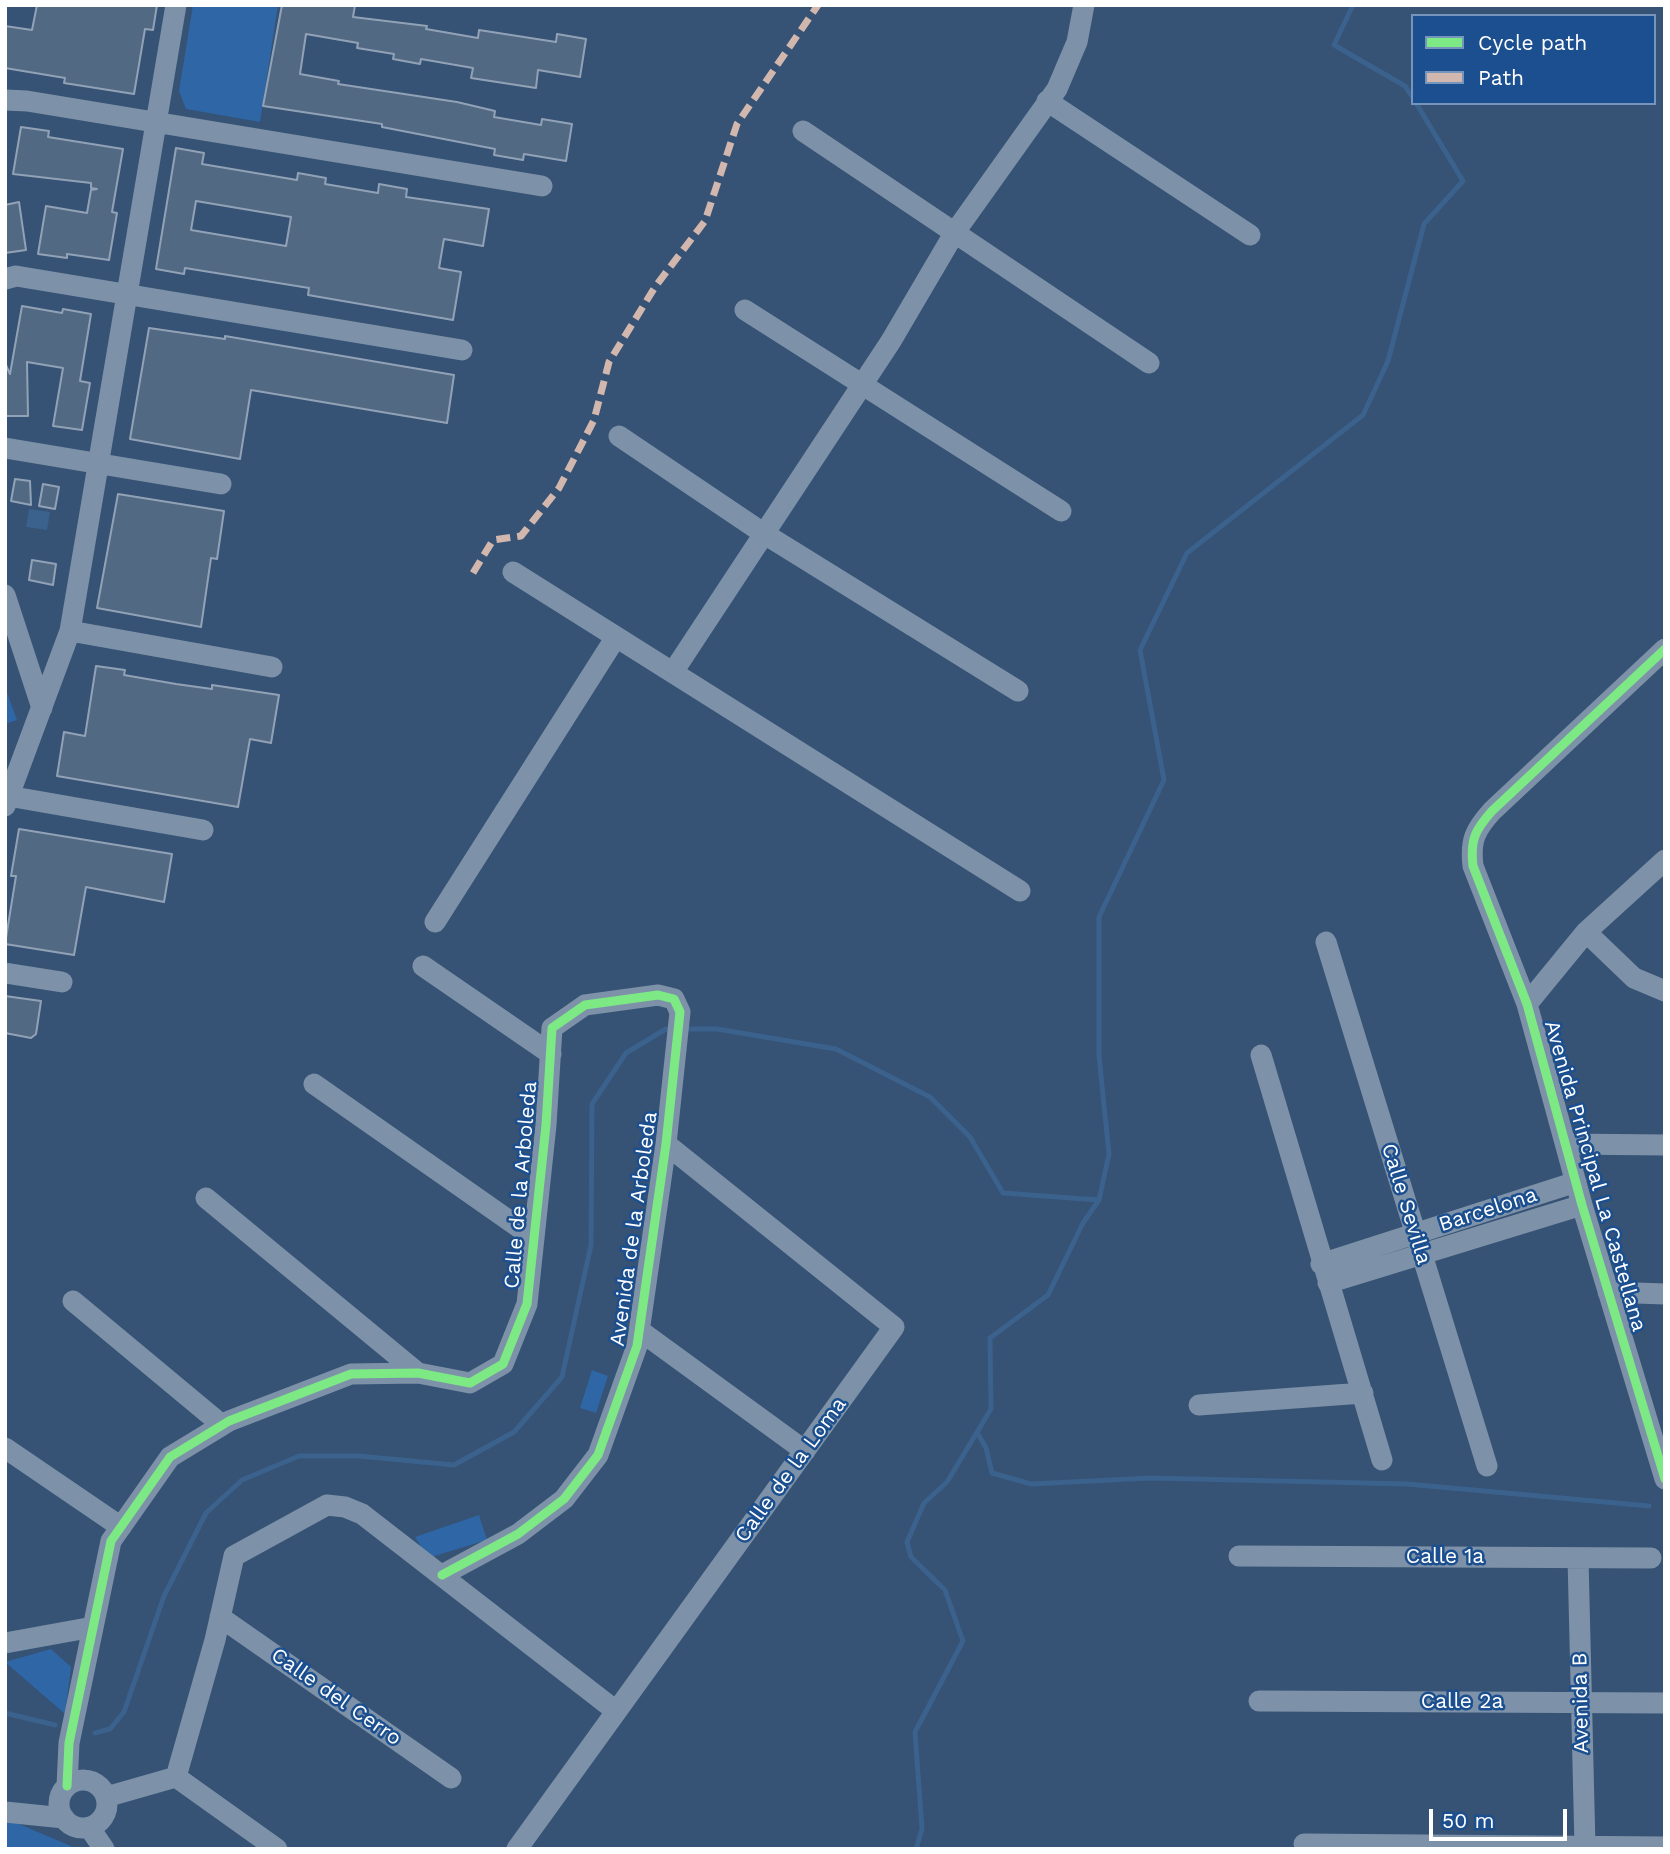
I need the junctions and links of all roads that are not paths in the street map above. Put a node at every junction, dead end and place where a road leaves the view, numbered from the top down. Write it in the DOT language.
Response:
graph roads {
  1 [pos="176,5"];
  2 [pos="1084,5"];
  3 [pos="5,100"];
  4 [pos="1047,102"];
  5 [pos="156,122"];
  6 [pos="803,131"];
  7 [pos="542,186"];
  8 [pos="955,232"];
  9 [pos="1250,235"];
  10 [pos="5,279"];
  11 [pos="126,292"];
  12 [pos="745,310"];
  13 [pos="462,350"];
  14 [pos="1149,363"];
  15 [pos="862,384"];
  16 [pos="619,436"];
  17 [pos="5,448"];
  18 [pos="97,463"];
  19 [pos="221,484"];
  20 [pos="1061,511"];
  21 [pos="764,533"];
  22 [pos="513,572"];
  23 [pos="5,594"];
  24 [pos="70,631"];
  25 [pos="616,637"];
  26 [pos="1665,649"];
  27 [pos="272,667"];
  28 [pos="673,672"];
  29 [pos="1018,691"];
  30 [pos="42,708"];
  31 [pos="7,801"];
  32 [pos="203,830"];
  33 [pos="1665,860"];
  34 [pos="1020,891"];
  35 [pos="435,922"];
  36 [pos="1586,932"];
  37 [pos="1326,942"];
  38 [pos="423,966"];
  39 [pos="5,973"];
  40 [pos="62,982"];
  41 [pos="1665,992"];
  42 [pos="1527,1004"];
  43 [pos="680,1012"];
  44 [pos="551,1054"];
  45 [pos="1261,1055"];
  46 [pos="314,1084"];
  47 [pos="666,1144"];
  48 [pos="1566,1144"];
  49 [pos="1665,1145"];
  50 [pos="1576,1182"];
  51 [pos="206,1198"];
  52 [pos="1582,1205"];
  53 [pos="1415,1233"];
  54 [pos="534,1238"];
  55 [pos="1422,1254"];
  56 [pos="1325,1274"];
  57 [pos="1608,1292"];
  58 [pos="1665,1294"];
  59 [pos="73,1301"];
  60 [pos="639,1330"];
  61 [pos="418,1373"];
  62 [pos="1363,1393"];
  63 [pos="1199,1405"];
  64 [pos="222,1425"];
  65 [pos="1659,1434"];
  66 [pos="5,1448"];
  67 [pos="804,1451"];
  68 [pos="1382,1461"];
  69 [pos="1487,1466"];
  70 [pos="1665,1479"];
  71 [pos="121,1527"];
  72 [pos="1239,1556"];
  73 [pos="1578,1558"];
  74 [pos="1651,1558"];
  75 [pos="442,1575"];
  76 [pos="220,1617"];
  77 [pos="93,1627"];
  78 [pos="5,1643"];
  79 [pos="1259,1701"];
  80 [pos="1581,1703"];
  81 [pos="1665,1703"];
  82 [pos="616,1711"];
  83 [pos="176,1777"];
  84 [pos="451,1778"];
  85 [pos="67,1786"];
  86 [pos="106,1797"];
  87 [pos="5,1812"];
  88 [pos="64,1818"];
  89 [pos="89,1827"];
  90 [pos="1304,1844"];
  91 [pos="271,1846"];
  92 [pos="1585,1847"];
  93 [pos="1665,1847"];
  94 [pos="104,1849"];
  95 [pos="517,1849"];
  1 -- 5 [label="street"];
  2 -- 4 [label="street"];
  3 -- 5 [label="street"];
  4 -- 8 [label="street"];
  4 -- 9 [label="street"];
  5 -- 7 [label="street"];
  5 -- 11 [label="street"];
  6 -- 8 [label="street"];
  8 -- 14 [label="street"];
  8 -- 15 [label="street"];
  10 -- 11 [label="street"];
  11 -- 13 [label="street"];
  11 -- 18 [label="street"];
  12 -- 15 [label="street"];
  15 -- 20 [label="street"];
  15 -- 21 [label="street"];
  16 -- 21 [label="street"];
  17 -- 18 [label="street"];
  18 -- 19 [label="street"];
  18 -- 24 [label="street"];
  21 -- 28 [label="street"];
  21 -- 29 [label="street"];
  22 -- 25 [label="street"];
  23 -- 30 [label="street"];
  24 -- 27 [label="street"];
  24 -- 30 [label="street"];
  25 -- 28 [label="street"];
  25 -- 35 [label="street"];
  26 -- 42 [label="street"];
  28 -- 34 [label="street"];
  30 -- 31 [label="street"];
  31 -- 32 [label="street"];
  33 -- 36 [label="street, Avenida Principal La Castellana"];
  36 -- 41 [label="street"];
  36 -- 42 [label="street, Avenida Principal La Castellana"];
  37 -- 53 [label="street, Calle Sevilla"];
  38 -- 44 [label="street"];
  39 -- 40 [label="street"];
  42 -- 48 [label="street, Avenida Principal La Castellana"];
  43 -- 44 [label="street, Calle de la Arboleda"];
  43 -- 47 [label="street, Avenida de la Arboleda"];
  44 -- 54 [label="street, Calle de la Arboleda"];
  45 -- 56 [label="street"];
  46 -- 54 [label="street"];
  47 -- 60 [label="street, Avenida de la Arboleda"];
  47 -- 67 [label="street, Calle de la Loma"];
  48 -- 49 [label="street"];
  48 -- 50 [label="street, Avenida Principal La Castellana"];
  50 -- 52 [label="street, Avenida Principal La Castellana"];
  50 -- 53 [label="street, Barcelona"];
  51 -- 61 [label="street"];
  52 -- 55 [label="street, Barcelona"];
  52 -- 57 [label="street, Avenida Principal La Castellana"];
  53 -- 55 [label="street, Calle Sevilla"];
  53 -- 56 [label="street, Barcelona"];
  54 -- 61 [label="street, Calle de la Arboleda"];
  55 -- 56 [label="street, Barcelona"];
  55 -- 69 [label="street, Calle Sevilla"];
  56 -- 62 [label="street"];
  57 -- 58 [label="street"];
  57 -- 65 [label="street, Avenida Principal La Castellana"];
  59 -- 64 [label="street"];
  60 -- 67 [label="street"];
  60 -- 75 [label="street, Avenida de la Arboleda"];
  61 -- 64 [label="street, Calle de la Arboleda"];
  62 -- 63 [label="street"];
  62 -- 68 [label="street"];
  64 -- 71 [label="street, Calle de la Arboleda"];
  65 -- 70 [label="street, Avenida Principal La Castellana"];
  66 -- 71 [label="street"];
  67 -- 82 [label="street, Calle de la Loma"];
  71 -- 77 [label="street, Calle de la Arboleda"];
  72 -- 73 [label="street, Calle 1a"];
  73 -- 74 [label="street, Calle 1a"];
  73 -- 80 [label="street, Avenida B"];
  75 -- 76 [label="street"];
  75 -- 82 [label="street"];
  76 -- 83 [label="street"];
  76 -- 84 [label="street, Calle del Cerro"];
  77 -- 78 [label="street"];
  77 -- 85 [label="street, Calle de la Arboleda"];
  79 -- 80 [label="street, Calle 2a"];
  80 -- 81 [label="street, Calle 2a"];
  80 -- 92 [label="street, Avenida B"];
  82 -- 95 [label="street, Calle de la Loma"];
  83 -- 86 [label="street"];
  83 -- 91 [label="street"];
  85 -- 86 [label="street"];
  85 -- 88 [label="street"];
  86 -- 89 [label="street"];
  87 -- 88 [label="street"];
  88 -- 89 [label="street"];
  89 -- 94 [label="street"];
  90 -- 92 [label="street"];
  92 -- 93 [label="street"];
}
